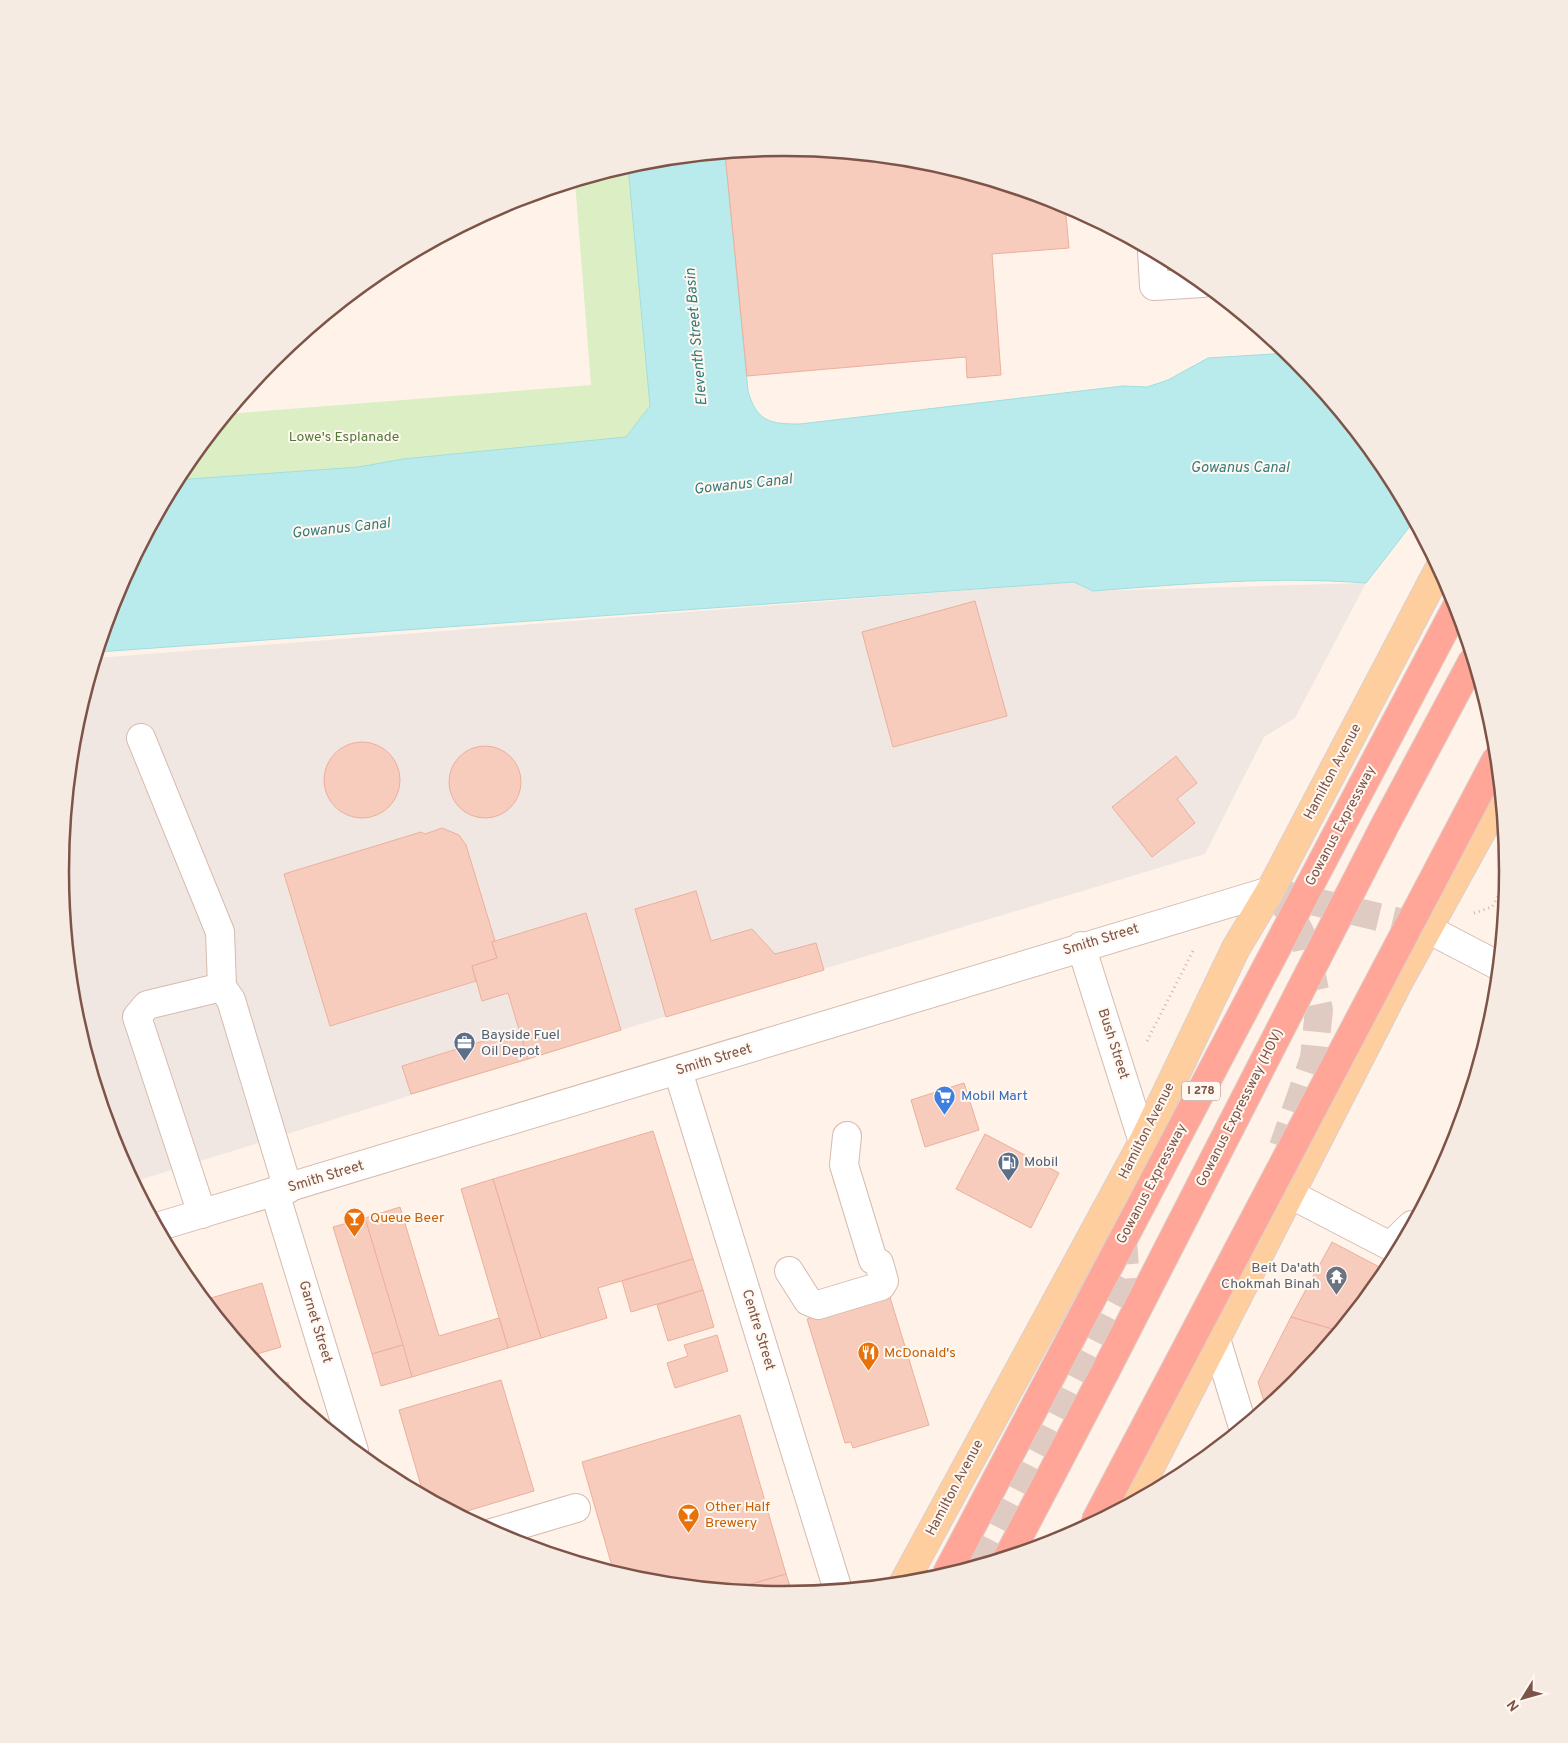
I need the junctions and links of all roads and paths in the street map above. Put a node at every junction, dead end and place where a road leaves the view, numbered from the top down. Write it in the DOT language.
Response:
graph roads {
  1 [pos="1152,259"];
  2 [pos="1190,284"];
  3 [pos="1435,577"];
  4 [pos="1451,615"];
  5 [pos="1469,667"];
  6 [pos="141,738"];
  7 [pos="1492,768"];
  8 [pos="1496,804"];
  9 [pos="1270,890"];
  10 [pos="1498,896"];
  11 [pos="1492,907"];
  12 [pos="1428,929"];
  13 [pos="1081,946"];
  14 [pos="1195,948"];
  15 [pos="1493,963"];
  16 [pos="222,987"];
  17 [pos="1144,1046"];
  18 [pos="678,1071"];
  19 [pos="847,1136"];
  20 [pos="1143,1142"];
  21 [pos="282,1191"];
  22 [pos="1290,1194"];
  23 [pos="202,1214"];
  24 [pos="163,1225"];
  25 [pos="1397,1240"];
  26 [pos="790,1271"];
  27 [pos="1216,1339"];
  28 [pos="1241,1421"];
  29 [pos="351,1440"];
  30 [pos="1137,1494"];
  31 [pos="576,1508"];
  32 [pos="1100,1513"];
  33 [pos="504,1529"];
  34 [pos="1012,1550"];
  35 [pos="950,1567"];
  36 [pos="907,1576"];
  37 [pos="836,1585"];
  1 -- 2 [label="street"];
  3 -- 9 [label="main road, Hamilton Avenue"];
  4 -- 35 [label="highway, Gowanus Expressway / I 278, bridge"];
  5 -- 34 [label="highway, Gowanus Expressway (HOV), bridge"];
  6 -- 16 [label="street"];
  7 -- 32 [label="highway, bridge"];
  8 -- 12 [label="main road"];
  9 -- 13 [label="street, Smith Street"];
  9 -- 20 [label="main road, Hamilton Avenue"];
  10 -- 11 [label="path"];
  12 -- 15 [label="street"];
  12 -- 22 [label="main road"];
  13 -- 18 [label="street, Smith Street"];
  13 -- 20 [label="street, Bush Street"];
  14 -- 17 [label="path"];
  16 -- 21 [label="street, Garnet Street"];
  16 -- 23 [label="street"];
  18 -- 21 [label="street, Smith Street"];
  18 -- 37 [label="street, Centre Street"];
  19 -- 26 [label="street"];
  20 -- 36 [label="main road, Hamilton Avenue"];
  21 -- 23 [label="street, Smith Street"];
  21 -- 29 [label="street, Garnet Street"];
  22 -- 25 [label="street"];
  22 -- 27 [label="main road"];
  23 -- 24 [label="street, Smith Street"];
  27 -- 28 [label="street"];
  27 -- 30 [label="main road"];
  31 -- 33 [label="street"];
}
